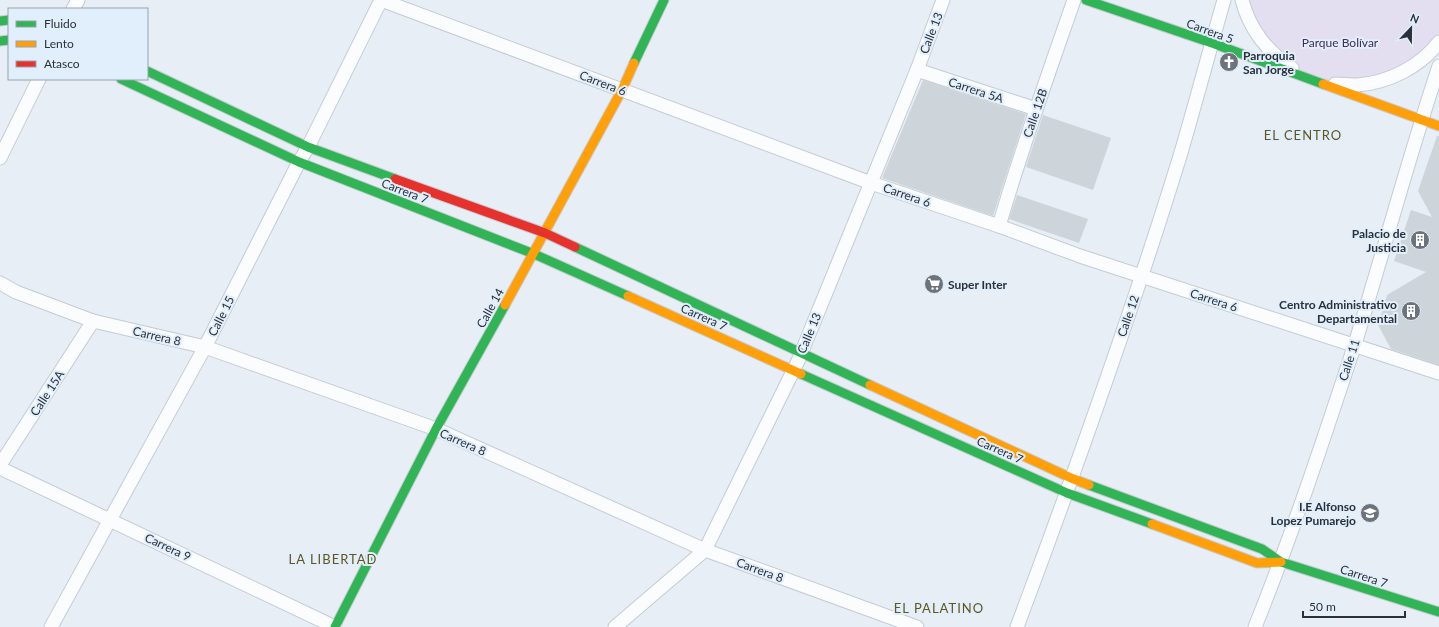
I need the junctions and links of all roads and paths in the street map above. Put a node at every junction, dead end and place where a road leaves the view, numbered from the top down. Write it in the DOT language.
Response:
graph roads {
  1 [pos="381,0"];
  2 [pos="664,0"];
  3 [pos="943,0"];
  4 [pos="1074,0"];
  5 [pos="1086,0"];
  6 [pos="1224,0"];
  7 [pos="1242,0"];
  8 [pos="1439,42"];
  9 [pos="1212,43"];
  10 [pos="1439,66"];
  11 [pos="148,70"];
  12 [pos="917,70"];
  13 [pos="39,80"];
  14 [pos="123,80"];
  15 [pos="1313,81"];
  16 [pos="622,90"];
  17 [pos="1036,109"];
  18 [pos="1421,119"];
  19 [pos="1439,126"];
  20 [pos="308,147"];
  21 [pos="0,158"];
  22 [pos="299,162"];
  23 [pos="871,183"];
  24 [pos="999,226"];
  25 [pos="545,233"];
  26 [pos="534,254"];
  27 [pos="1141,276"];
  28 [pos="0,283"];
  29 [pos="93,321"];
  30 [pos="1354,346"];
  31 [pos="205,347"];
  32 [pos="801,352"];
  33 [pos="793,370"];
  34 [pos="1439,373"];
  35 [pos="436,429"];
  36 [pos="0,467"];
  37 [pos="1072,478"];
  38 [pos="1067,494"];
  39 [pos="109,520"];
  40 [pos="705,550"];
  41 [pos="1281,562"];
  42 [pos="1439,612"];
  43 [pos="51,627"];
  44 [pos="335,627"];
  45 [pos="615,627"];
  46 [pos="917,627"];
  47 [pos="1017,627"];
  48 [pos="1255,627"];
  1 -- 16 [label="street, Carrera 6"];
  1 -- 20 [label="street, Calle 15"];
  2 -- 16 [label="main road, Calle 14"];
  3 -- 12 [label="street, Calle 13"];
  4 -- 17 [label="street, Calle 12B"];
  5 -- 9 [label="main road, Carrera 5"];
  6 -- 9 [label="street, Calle 12"];
  7 -- 15 [label="street"];
  8 -- 15 [label="street"];
  9 -- 15 [label="main road, Carrera 5"];
  9 -- 27 [label="street, Calle 12"];
  10 -- 18 [label="street, Calle 11"];
  11 -- 20 [label="main road, Carrera 7"];
  12 -- 17 [label="street, Carrera 5A"];
  12 -- 23 [label="street, Calle 13"];
  13 -- 21 [label="street"];
  14 -- 22 [label="main road, Carrera 7"];
  15 -- 18 [label="main road, Carrera 5"];
  16 -- 23 [label="street, Carrera 6"];
  16 -- 25 [label="main road, Calle 14"];
  17 -- 24 [label="street, Calle 12B"];
  18 -- 19 [label="main road, Carrera 5"];
  18 -- 30 [label="street, Calle 11"];
  20 -- 22 [label="street, Calle 15"];
  20 -- 25 [label="main road, Carrera 7"];
  22 -- 26 [label="main road, Carrera 7"];
  22 -- 31 [label="street, Calle 15"];
  23 -- 24 [label="street, Carrera 6"];
  23 -- 32 [label="street, Calle 13"];
  24 -- 27 [label="street, Carrera 6"];
  25 -- 26 [label="main road, Calle 14"];
  25 -- 32 [label="main road, Carrera 7"];
  26 -- 33 [label="main road, Carrera 7"];
  26 -- 35 [label="main road, Calle 14"];
  27 -- 30 [label="street, Carrera 6"];
  27 -- 37 [label="street, Calle 12"];
  28 -- 29 [label="street, Carrera 8"];
  29 -- 31 [label="street, Carrera 8"];
  29 -- 36 [label="street, Calle 15A"];
  30 -- 34 [label="street, Carrera 6"];
  30 -- 41 [label="street, Calle 11"];
  31 -- 35 [label="street, Carrera 8"];
  31 -- 39 [label="street, Calle 15"];
  32 -- 33 [label="street, Calle 13"];
  32 -- 37 [label="main road, Carrera 7"];
  33 -- 38 [label="main road, Carrera 7"];
  33 -- 40 [label="street, Calle 13"];
  35 -- 40 [label="street, Carrera 8"];
  35 -- 44 [label="main road, Calle 14"];
  36 -- 39 [label="street, Carrera 9"];
  37 -- 38 [label="street, Calle 12"];
  37 -- 41 [label="main road, Carrera 7"];
  38 -- 41 [label="main road, Carrera 7"];
  38 -- 47 [label="street, Calle 12"];
  39 -- 43 [label="street, Calle 15"];
  39 -- 44 [label="street, Carrera 9"];
  40 -- 45 [label="street, Calle 13"];
  40 -- 46 [label="street, Carrera 8"];
  41 -- 42 [label="main road, Carrera 7"];
  41 -- 48 [label="street, Calle 11"];
}
